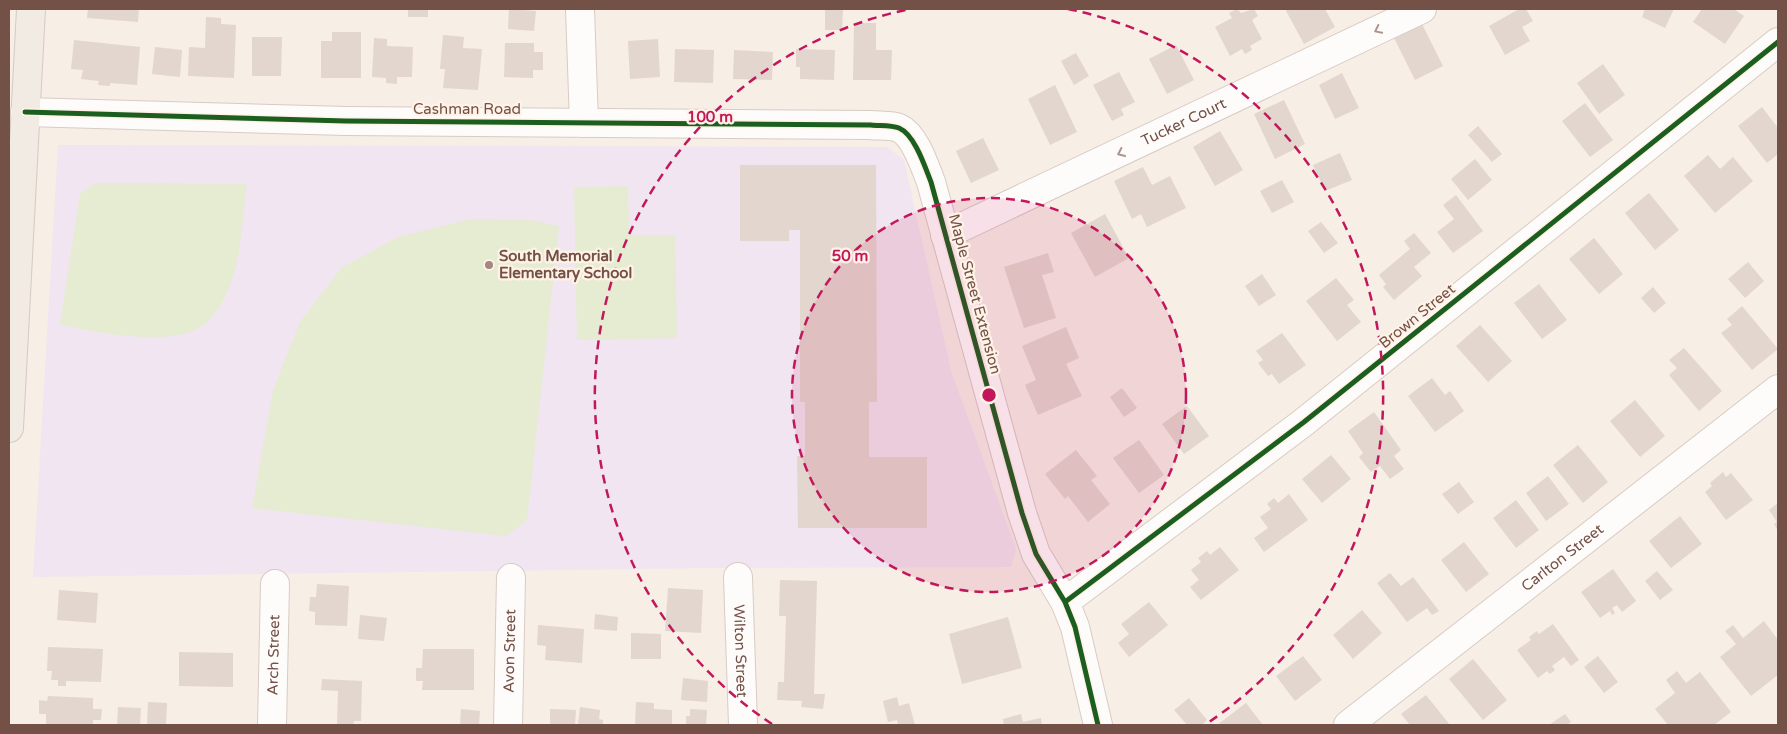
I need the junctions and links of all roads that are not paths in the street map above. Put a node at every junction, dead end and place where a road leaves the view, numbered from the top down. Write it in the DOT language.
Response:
graph roads {
  1 [pos="31,9"];
  2 [pos="580,9"];
  3 [pos="1422,9"];
  4 [pos="1778,42"];
  5 [pos="25,112"];
  6 [pos="584,123"];
  7 [pos="908,135"];
  8 [pos="945,235"];
  9 [pos="1778,389"];
  10 [pos="9,428"];
  11 [pos="738,577"];
  12 [pos="511,578"];
  13 [pos="275,584"];
  14 [pos="1065,602"];
  15 [pos="272,725"];
  16 [pos="508,725"];
  17 [pos="744,725"];
  18 [pos="1098,725"];
  19 [pos="1348,725"];
  1 -- 5 [label="main road"];
  2 -- 6 [label="street"];
  3 -- 8 [label="street, Tucker Court, one-way"];
  4 -- 14 [label="street, Brown Street"];
  5 -- 6 [label="street, Cashman Road"];
  5 -- 10 [label="main road"];
  6 -- 7 [label="street, Cashman Road"];
  7 -- 8 [label="street, Maple Street Extension"];
  8 -- 14 [label="street, Maple Street Extension"];
  9 -- 19 [label="street, Carlton Street"];
  11 -- 17 [label="street, Wilton Street"];
  12 -- 16 [label="street, Avon Street"];
  13 -- 15 [label="street, Arch Street"];
  14 -- 18 [label="street, Maple Street Extension"];
}
